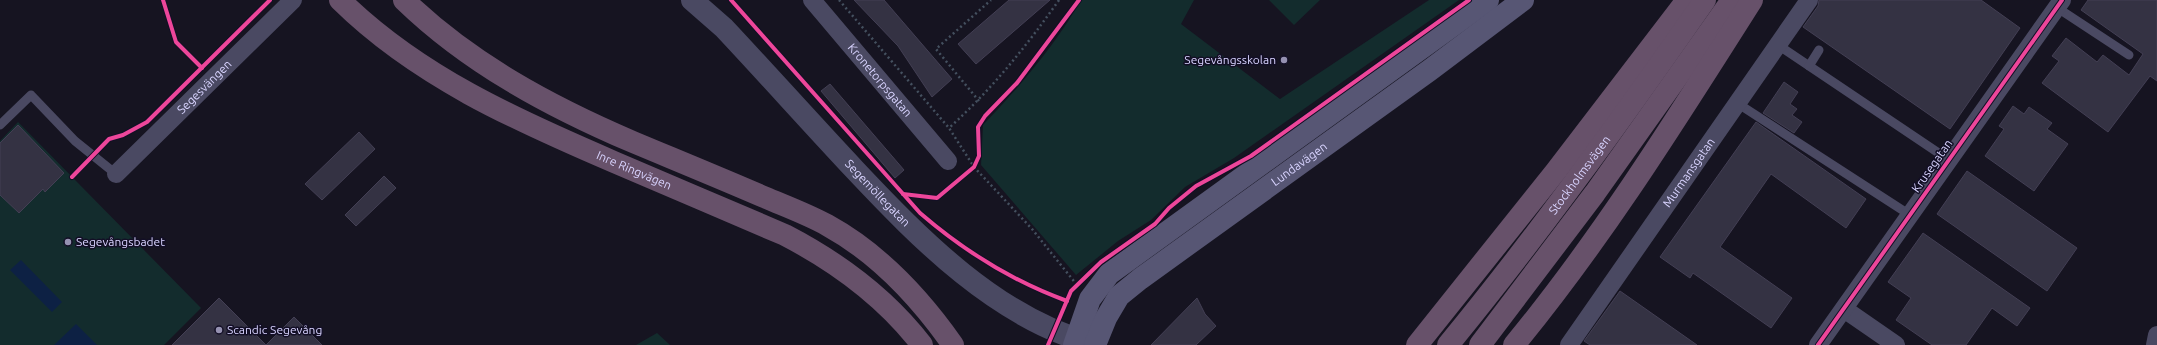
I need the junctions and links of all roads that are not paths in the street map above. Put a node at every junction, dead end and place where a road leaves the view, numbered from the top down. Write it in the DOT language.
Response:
graph roads {
  1 [pos="293,0"];
  2 [pos="404,0"];
  3 [pos="692,0"];
  4 [pos="812,0"];
  5 [pos="1488,0"];
  6 [pos="1523,0"];
  7 [pos="1688,0"];
  8 [pos="1705,0"];
  9 [pos="1732,0"];
  10 [pos="1752,0"];
  11 [pos="1809,0"];
  12 [pos="341,2"];
  13 [pos="2059,4"];
  14 [pos="1778,45"];
  15 [pos="1819,50"];
  16 [pos="2130,55"];
  17 [pos="1809,66"];
  18 [pos="1737,103"];
  19 [pos="0,125"];
  20 [pos="1949,160"];
  21 [pos="948,161"];
  22 [pos="116,174"];
  23 [pos="1910,215"];
  24 [pos="1844,309"];
  25 [pos="2157,336"];
  26 [pos="1085,343"];
  27 [pos="922,345"];
  28 [pos="953,345"];
  29 [pos="1417,345"];
  30 [pos="1448,345"];
  31 [pos="1480,345"];
  32 [pos="1514,345"];
  33 [pos="1569,345"];
  34 [pos="1818,345"];
  35 [pos="1896,345"];
  36 [pos="2155,345"];
  1 -- 22 [label="street, Segesvängen"];
  2 -- 28 [label="highway"];
  3 -- 26 [label="street, Segemöllegatan"];
  4 -- 21 [label="street, Kronetorpsgatan"];
  5 -- 26 [label="main road, Lundavägen"];
  6 -- 26 [label="main road, Lundavägen"];
  7 -- 29 [label="highway"];
  8 -- 30 [label="highway, Stockholmsvägen"];
  9 -- 31 [label="highway, Stockholmsvägen"];
  10 -- 32 [label="highway"];
  11 -- 14 [label="street, Murmansgatan"];
  12 -- 27 [label="highway, Inre Ringvägen"];
  13 -- 16 [label="lane"];
  13 -- 20 [label="street, Krusegatan"];
  14 -- 17 [label="lane"];
  14 -- 18 [label="street, Murmansgatan"];
  15 -- 17 [label="lane"];
  17 -- 20 [label="lane"];
  18 -- 23 [label="lane"];
  18 -- 33 [label="street, Murmansgatan"];
  19 -- 22 [label="lane"];
  20 -- 23 [label="street, Krusegatan"];
  23 -- 24 [label="street, Krusegatan"];
  24 -- 34 [label="street, Krusegatan"];
  24 -- 35 [label="street"];
  25 -- 36 [label="street"];
}
